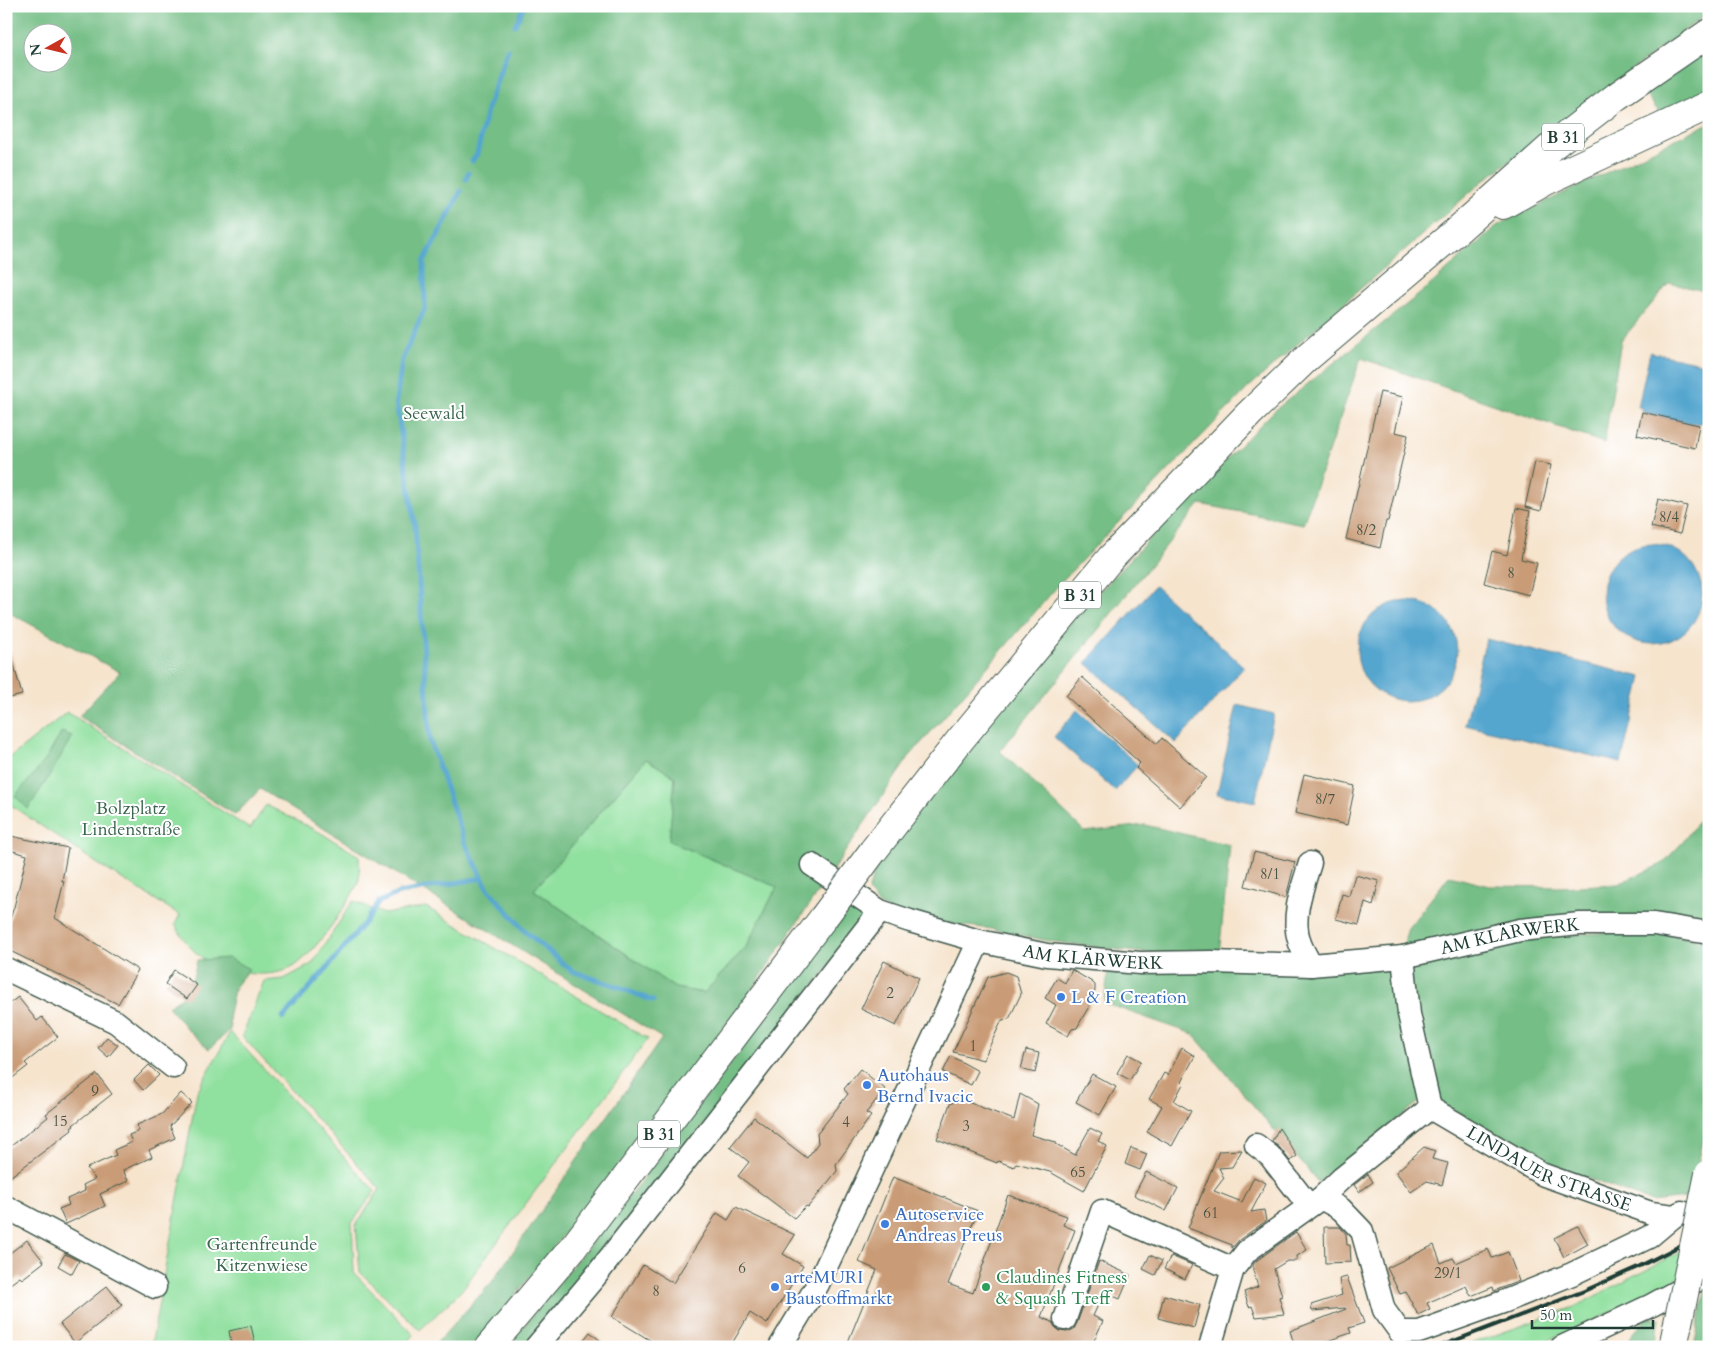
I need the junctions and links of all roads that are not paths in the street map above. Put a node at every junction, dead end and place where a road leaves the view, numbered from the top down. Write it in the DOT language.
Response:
graph roads {
  1 [pos="1709,34"];
  2 [pos="1709,105"];
  3 [pos="1460,228"];
  4 [pos="1310,864"];
  5 [pos="812,865"];
  6 [pos="880,911"];
  7 [pos="1709,933"];
  8 [pos="979,941"];
  9 [pos="1403,957"];
  10 [pos="1311,965"];
  11 [pos="6,968"];
  12 [pos="173,1067"];
  13 [pos="1430,1108"];
  14 [pos="1256,1145"];
  15 [pos="1709,1174"];
  16 [pos="1709,1200"];
  17 [pos="1315,1202"];
  18 [pos="6,1207"];
  19 [pos="1674,1216"];
  20 [pos="1233,1269"];
  21 [pos="1709,1274"];
  22 [pos="155,1287"];
  23 [pos="1065,1319"];
  24 [pos="1600,1339"];
  25 [pos="489,1347"];
  26 [pos="536,1347"];
  27 [pos="780,1347"];
  28 [pos="1210,1347"];
  29 [pos="1562,1347"];
  30 [pos="1673,1347"];
  1 -- 3 [label="main road, B 31"];
  2 -- 3 [label="main road"];
  3 -- 25 [label="main road, B 31, bridge"];
  4 -- 10 [label="street"];
  5 -- 6 [label="street, AM KLÄRWERK"];
  6 -- 8 [label="street, AM KLÄRWERK"];
  6 -- 26 [label="street"];
  7 -- 9 [label="street, AM KLÄRWERK"];
  8 -- 10 [label="street, AM KLÄRWERK"];
  8 -- 27 [label="street"];
  9 -- 10 [label="street, AM KLÄRWERK"];
  9 -- 13 [label="street"];
  11 -- 12 [label="street"];
  13 -- 17 [label="street"];
  13 -- 19 [label="street, LINDAUER STRASSE"];
  14 -- 17 [label="street"];
  15 -- 30 [label="main road, bridge"];
  16 -- 19 [label="street"];
  17 -- 19 [label="street"];
  17 -- 20 [label="street"];
  18 -- 22 [label="street"];
  20 -- 23 [label="street"];
  20 -- 28 [label="street"];
  21 -- 24 [label="street"];
  24 -- 29 [label="street"];
}
